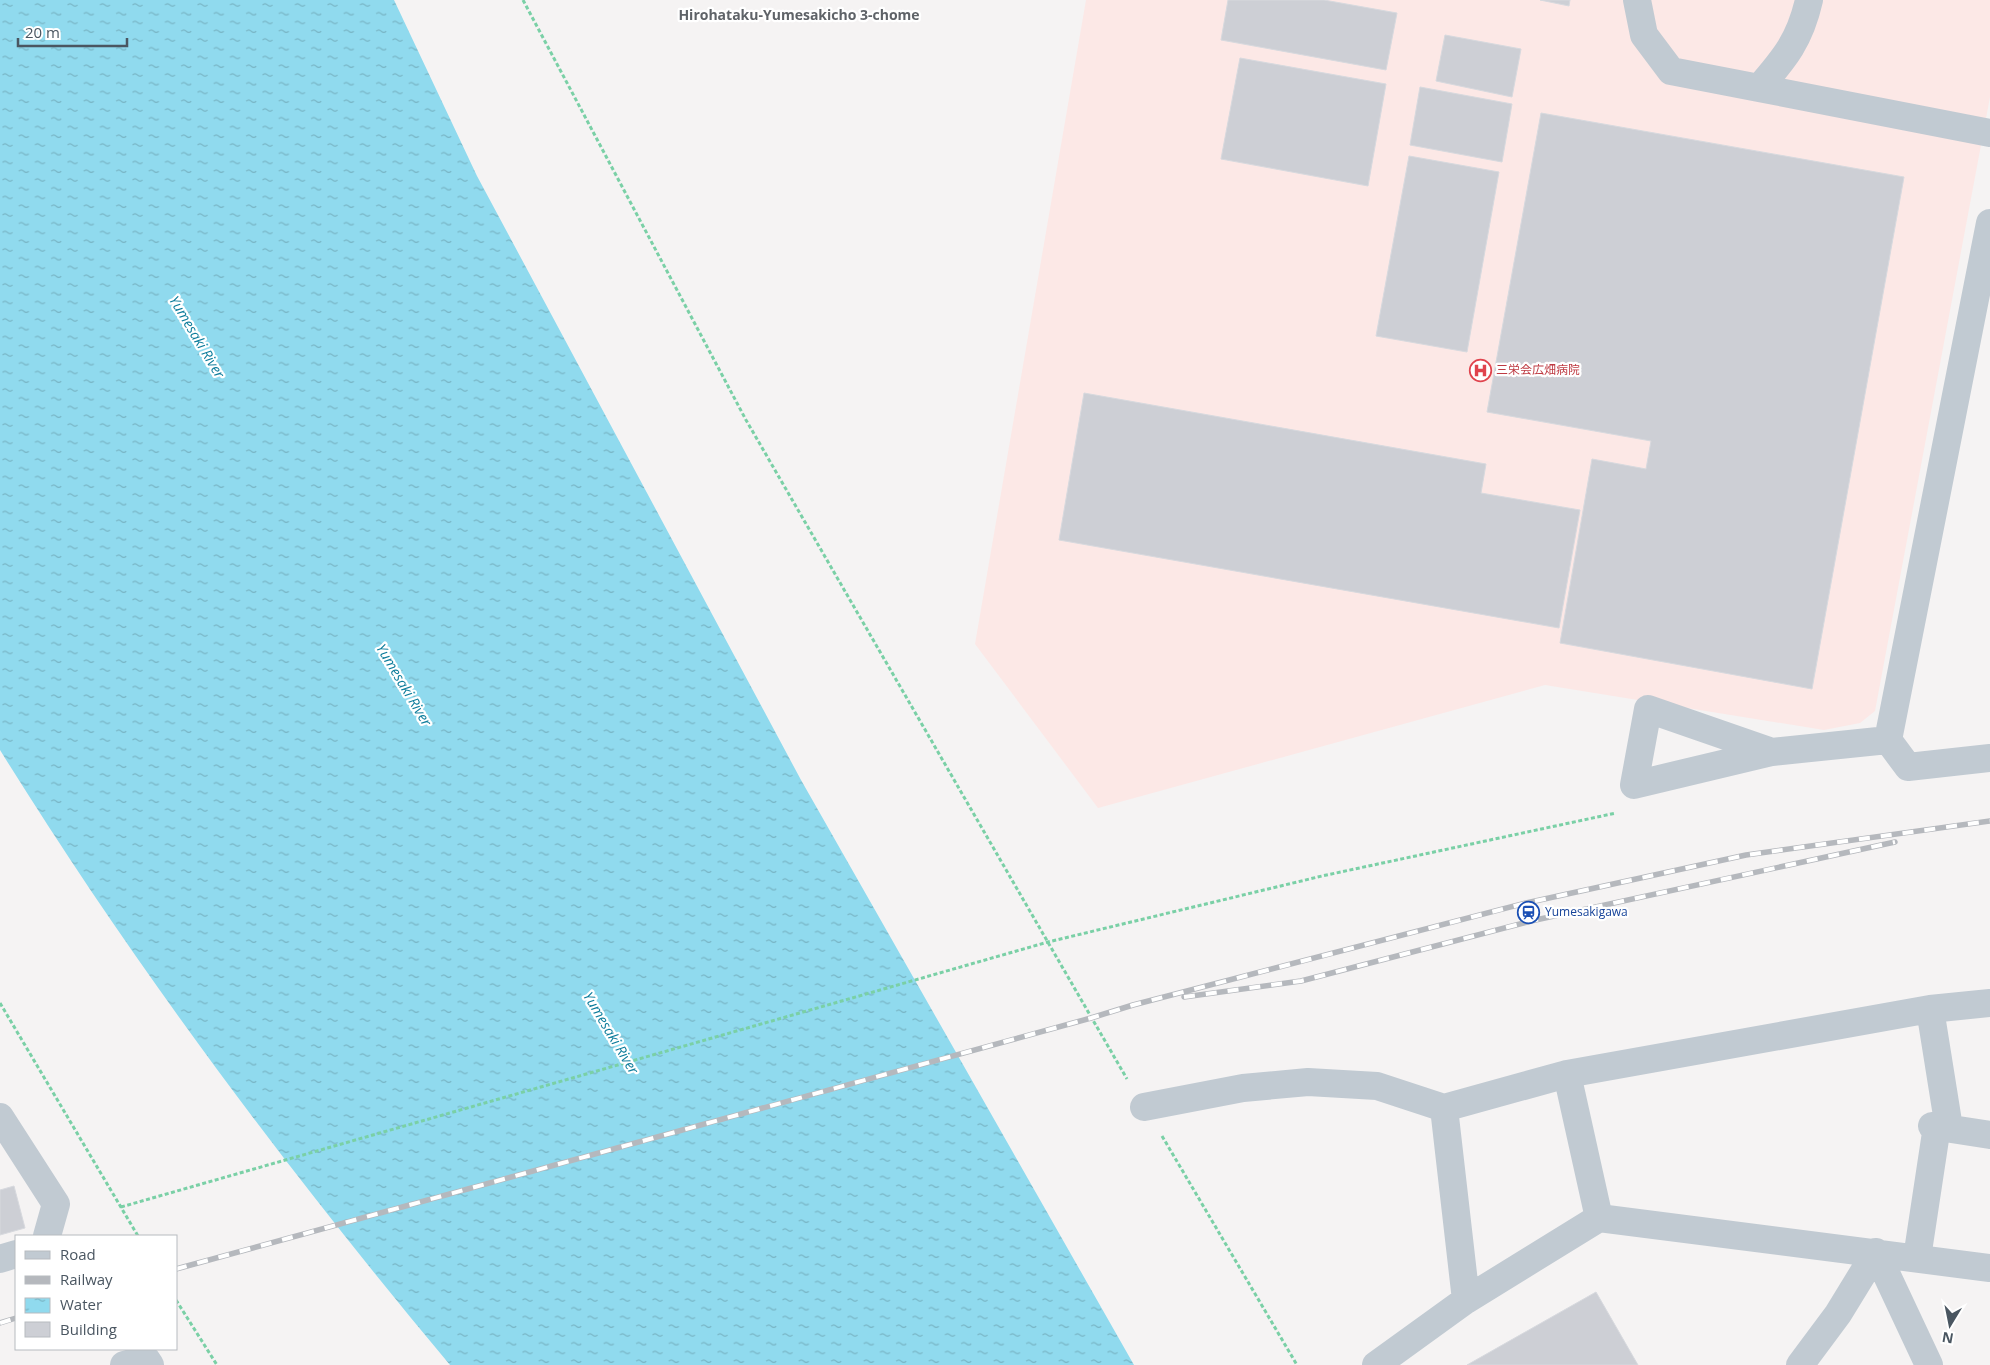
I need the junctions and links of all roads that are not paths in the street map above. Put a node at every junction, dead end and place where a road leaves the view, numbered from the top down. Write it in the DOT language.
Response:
graph roads {
  1 [pos="1637,0"];
  2 [pos="1809,0"];
  3 [pos="1759,88"];
  4 [pos="1990,133"];
  5 [pos="1990,223"];
  6 [pos="1981,315"];
  7 [pos="1888,740"];
  8 [pos="1772,752"];
  9 [pos="1990,758"];
  10 [pos="1990,1003"];
  11 [pos="1930,1009"];
  12 [pos="1566,1074"];
  13 [pos="1144,1107"];
  14 [pos="1444,1108"];
  15 [pos="0,1117"];
  16 [pos="1935,1126"];
  17 [pos="1990,1135"];
  18 [pos="1599,1218"];
  19 [pos="48,1235"];
  20 [pos="1876,1252"];
  21 [pos="15,1254"];
  22 [pos="1917,1258"];
  23 [pos="0,1259"];
  24 [pos="1990,1268"];
  25 [pos="1466,1300"];
  26 [pos="124,1365"];
  27 [pos="150,1365"];
  28 [pos="1376,1365"];
  29 [pos="1800,1365"];
  30 [pos="1929,1365"];
  1 -- 3 [label="street"];
  2 -- 3 [label="street"];
  3 -- 4 [label="street"];
  5 -- 6 [label="street"];
  6 -- 7 [label="street"];
  7 -- 8 [label="street"];
  7 -- 9 [label="street"];
  8 -- 8 [label="street"];
  10 -- 11 [label="street"];
  11 -- 12 [label="street"];
  11 -- 16 [label="street"];
  12 -- 14 [label="street"];
  12 -- 18 [label="street"];
  13 -- 14 [label="street"];
  14 -- 25 [label="street"];
  15 -- 19 [label="street"];
  16 -- 17 [label="street"];
  16 -- 22 [label="street"];
  18 -- 20 [label="street"];
  18 -- 25 [label="street"];
  20 -- 22 [label="street"];
  20 -- 29 [label="street"];
  20 -- 30 [label="street"];
  21 -- 23 [label="street"];
  22 -- 24 [label="street"];
  25 -- 28 [label="street"];
  26 -- 27 [label="street"];
}
